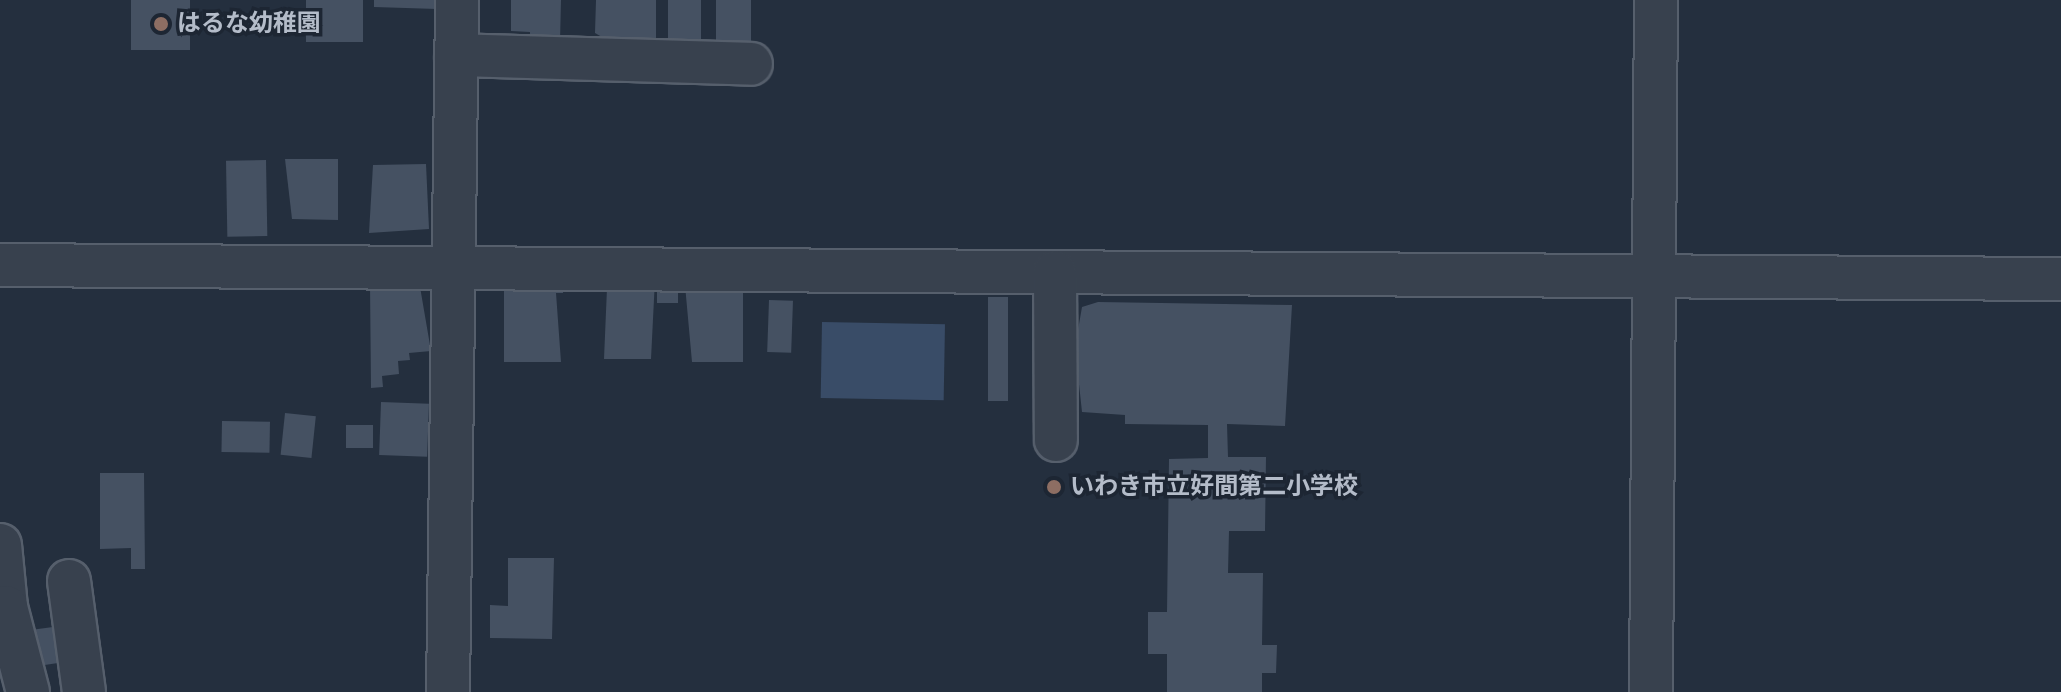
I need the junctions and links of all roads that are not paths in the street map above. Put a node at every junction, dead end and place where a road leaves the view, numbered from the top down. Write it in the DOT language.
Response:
graph roads {
  1 [pos="457,0"];
  2 [pos="1656,0"];
  3 [pos="456,55"];
  4 [pos="751,64"];
  5 [pos="0,265"];
  6 [pos="453,266"];
  7 [pos="1654,271"];
  8 [pos="1055,272"];
  9 [pos="2061,279"];
  10 [pos="1056,440"];
  11 [pos="0,545"];
  12 [pos="69,581"];
  13 [pos="28,692"];
  14 [pos="84,692"];
  15 [pos="448,692"];
  16 [pos="1651,692"];
  1 -- 3 [label="street"];
  2 -- 7 [label="street"];
  3 -- 4 [label="street"];
  3 -- 6 [label="street"];
  5 -- 6 [label="street"];
  6 -- 8 [label="street"];
  6 -- 15 [label="street"];
  7 -- 8 [label="street"];
  7 -- 9 [label="street"];
  7 -- 16 [label="street"];
  8 -- 10 [label="street"];
  11 -- 13 [label="street"];
  12 -- 14 [label="street"];
}
